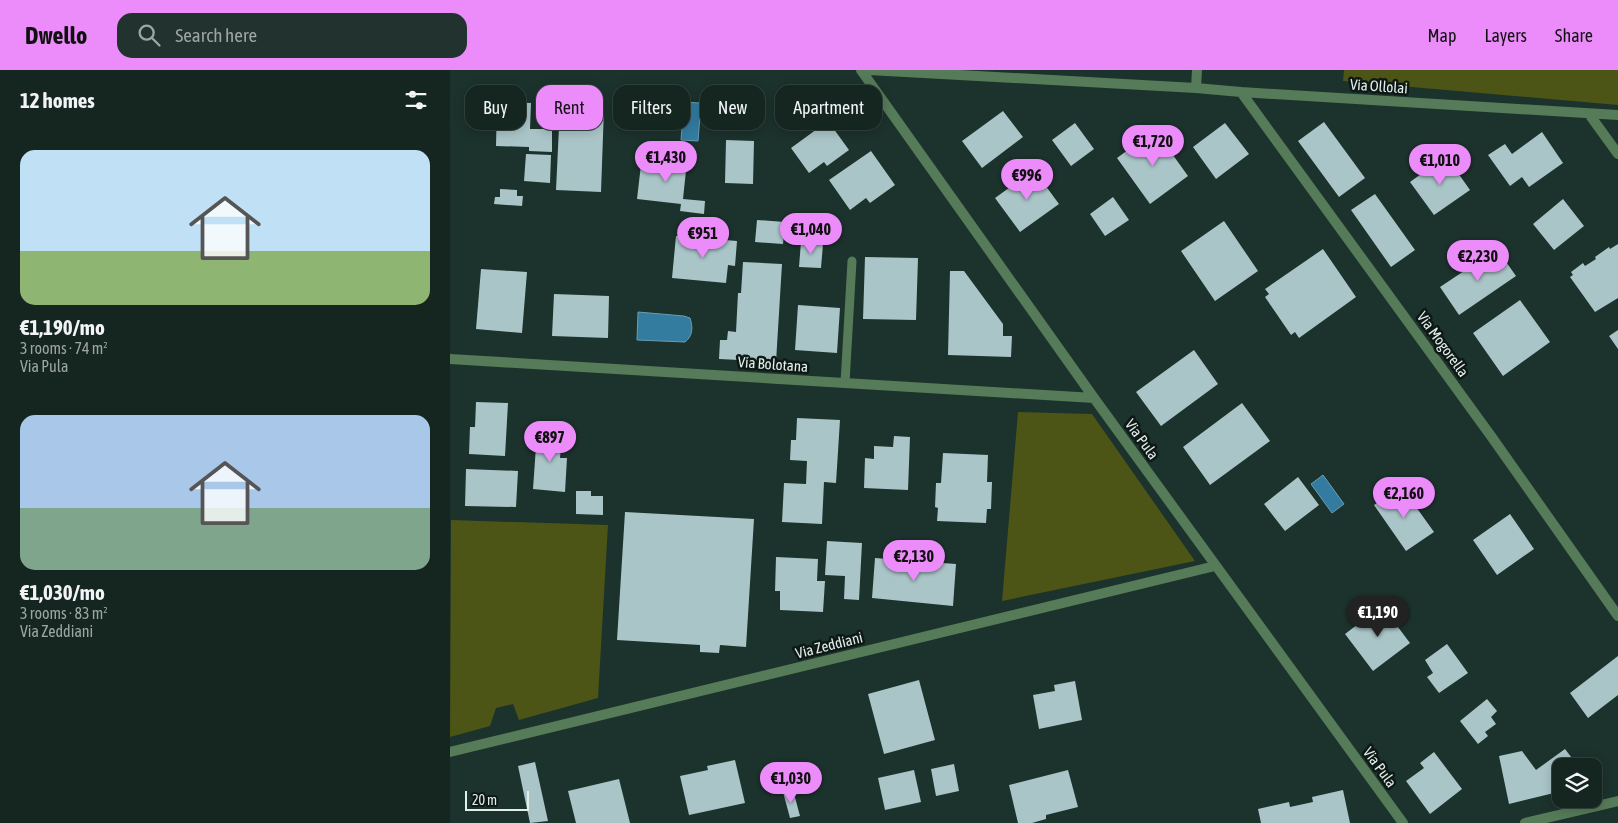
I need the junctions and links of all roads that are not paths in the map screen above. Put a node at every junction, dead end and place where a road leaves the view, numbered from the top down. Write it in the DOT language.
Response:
graph roads {
  1 [pos="860,70"];
  2 [pos="869,70"];
  3 [pos="1197,70"];
  4 [pos="908,71"];
  5 [pos="1196,88"];
  6 [pos="1241,92"];
  7 [pos="1589,114"];
  8 [pos="1618,115"];
  9 [pos="1618,154"];
  10 [pos="852,261"];
  11 [pos="450,359"];
  12 [pos="845,383"];
  13 [pos="1094,398"];
  14 [pos="1215,566"];
  15 [pos="1618,616"];
  16 [pos="450,752"];
  17 [pos="1618,800"];
  18 [pos="1403,823"];
  19 [pos="1525,823"];
  1 -- 13 [label="street, Via Pula"];
  2 -- 4 [label="street, Via Ollolai"];
  3 -- 5 [label="street"];
  4 -- 5 [label="street, Via Ollolai"];
  5 -- 6 [label="street, Via Ollolai"];
  6 -- 7 [label="street, Via Ollolai"];
  6 -- 15 [label="street, Via Mogorella"];
  7 -- 8 [label="street, Via Ollolai"];
  7 -- 9 [label="street"];
  10 -- 12 [label="lane"];
  11 -- 12 [label="street, Via Bolotana"];
  12 -- 13 [label="street, Via Bolotana"];
  13 -- 14 [label="street, Via Pula"];
  14 -- 16 [label="street, Via Zeddiani"];
  14 -- 18 [label="street, Via Pula"];
  17 -- 19 [label="street"];
}
